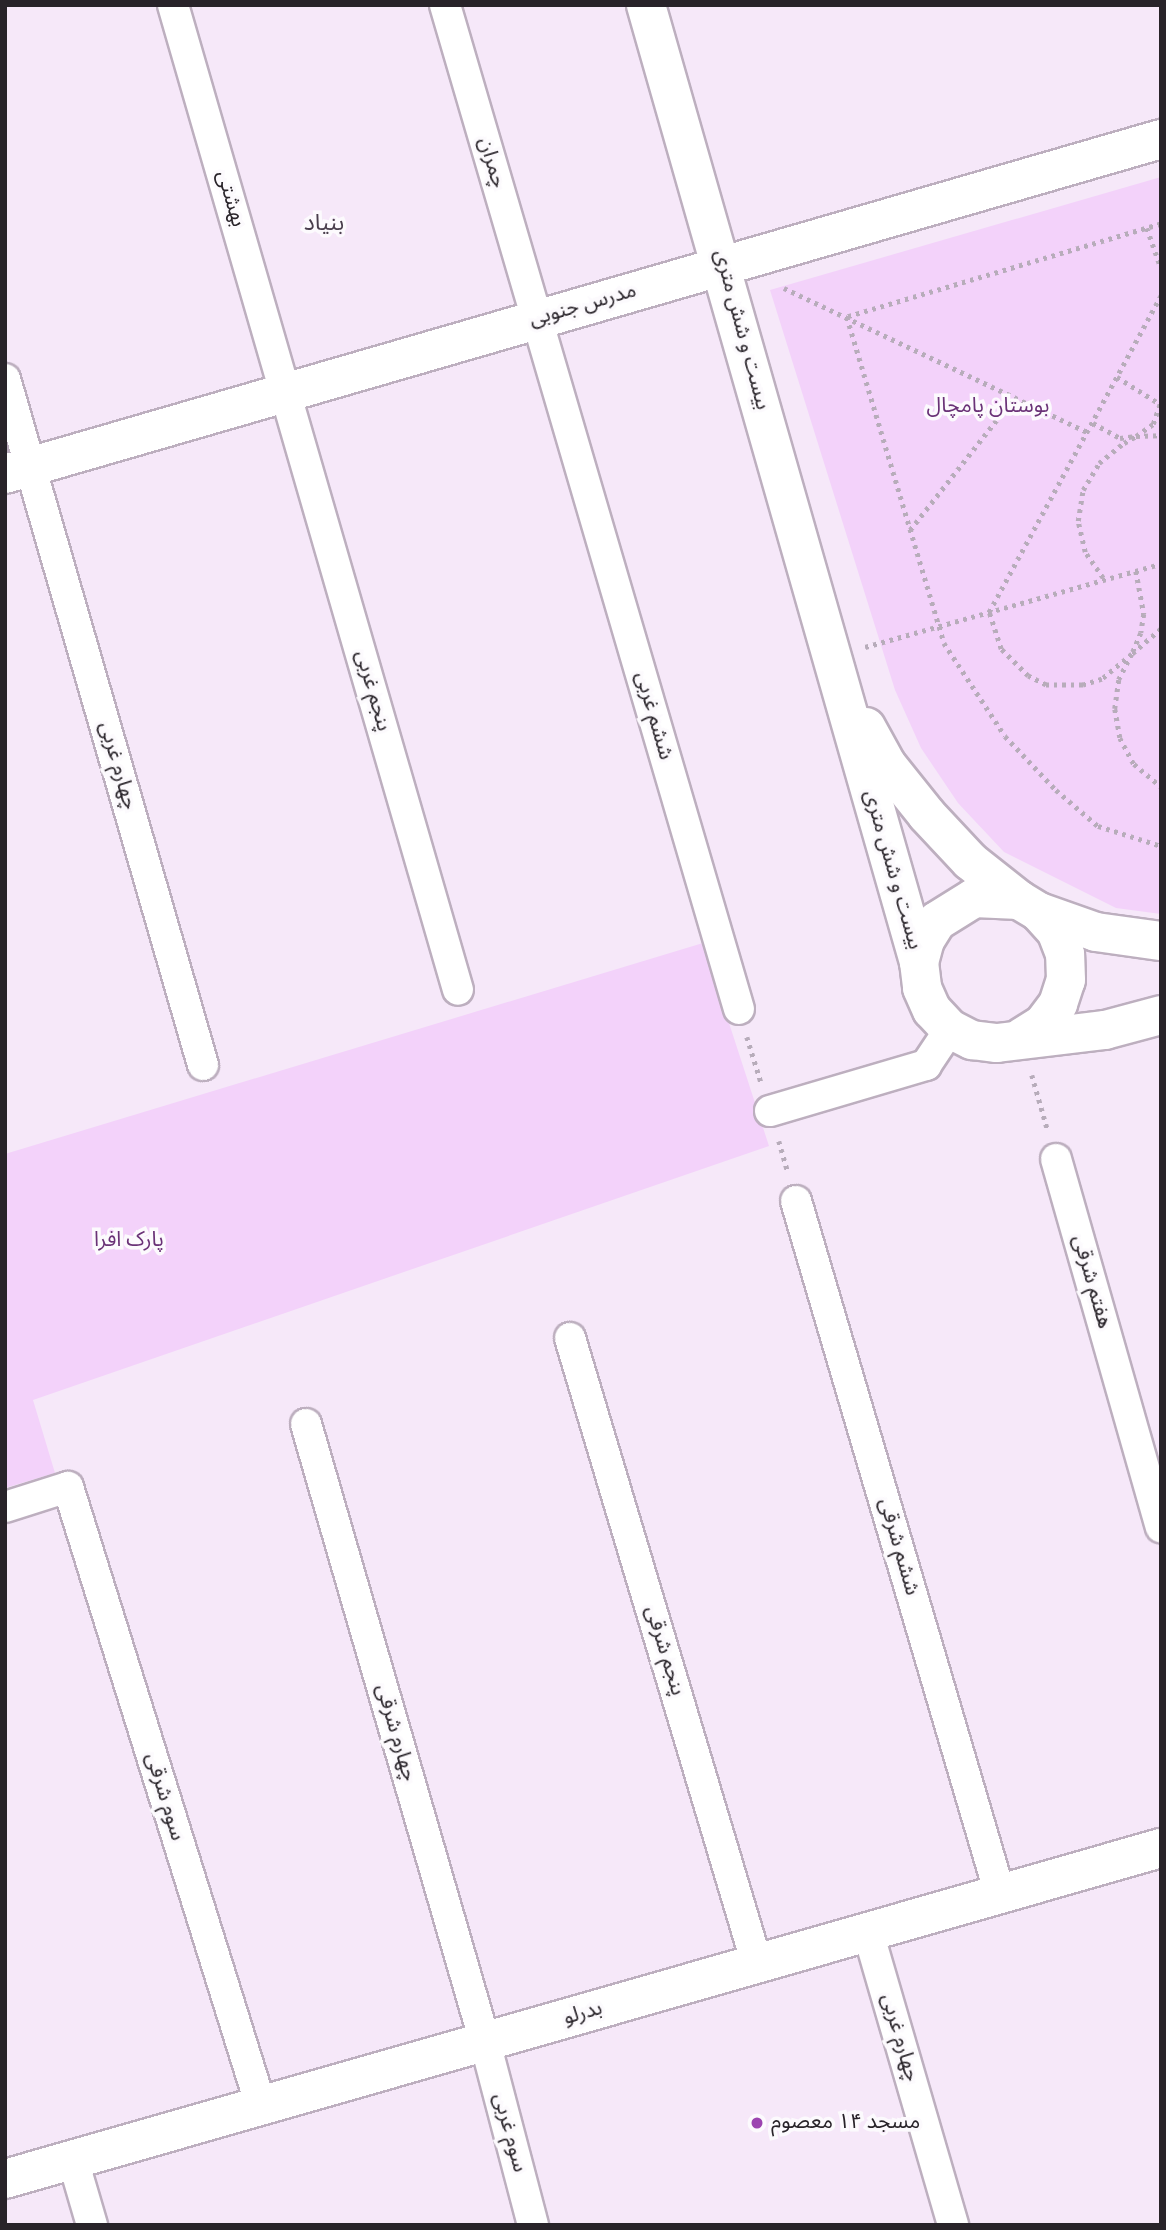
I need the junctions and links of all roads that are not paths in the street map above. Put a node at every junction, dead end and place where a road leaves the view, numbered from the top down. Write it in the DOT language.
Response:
graph roads {
  1 [pos="173,5"];
  2 [pos="445,5"];
  3 [pos="646,5"];
  4 [pos="1161,139"];
  5 [pos="728,264"];
  6 [pos="537,320"];
  7 [pos="5,379"];
  8 [pos="286,393"];
  9 [pos="18,471"];
  10 [pos="830,656"];
  11 [pos="1029,906"];
  12 [pos="1161,941"];
  13 [pos="919,962"];
  14 [pos="458,990"];
  15 [pos="739,1009"];
  16 [pos="1161,1015"];
  17 [pos="950,1028"];
  18 [pos="1021,1037"];
  19 [pos="203,1065"];
  20 [pos="770,1111"];
  21 [pos="1056,1159"];
  22 [pos="796,1201"];
  23 [pos="570,1338"];
  24 [pos="306,1424"];
  25 [pos="5,1507"];
  26 [pos="1161,1527"];
  27 [pos="1161,1848"];
  28 [pos="1000,1894"];
  29 [pos="868,1932"];
  30 [pos="757,1964"];
  31 [pos="485,2042"];
  32 [pos="261,2106"];
  33 [pos="73,2160"];
  34 [pos="5,2179"];
  35 [pos="92,2225"];
  36 [pos="533,2225"];
  37 [pos="953,2225"];
  1 -- 8 [label="street, بهشتی"];
  2 -- 6 [label="street, چمران"];
  3 -- 5 [label="street, بیست و شش متری"];
  4 -- 5 [label="street, مدرس جنوبی"];
  5 -- 6 [label="street, مدرس جنوبی"];
  5 -- 10 [label="street, بیست و شش متری"];
  6 -- 8 [label="street, مدرس جنوبی"];
  6 -- 15 [label="street, ششم غربی"];
  7 -- 9 [label="street, چهارم غربی"];
  8 -- 9 [label="street, مدرس جنوبی"];
  8 -- 14 [label="street, پنجم غربی"];
  9 -- 19 [label="street, چهارم غربی"];
  10 -- 11 [label="street, بیست و شش متری"];
  10 -- 13 [label="street, بیست و شش متری"];
  11 -- 12 [label="street"];
  11 -- 13 [label="street"];
  11 -- 18 [label="street"];
  13 -- 17 [label="street"];
  16 -- 18 [label="street"];
  17 -- 18 [label="street"];
  17 -- 20 [label="street"];
  21 -- 26 [label="street, هفتم شرقی"];
  22 -- 28 [label="street, ششم شرقی"];
  23 -- 30 [label="street, پنجم شرقی"];
  24 -- 31 [label="street, چهارم شرقی"];
  25 -- 32 [label="street, سوم شرقی"];
  27 -- 28 [label="street, بدرلو"];
  28 -- 29 [label="street, بدرلو"];
  29 -- 30 [label="street, بدرلو"];
  29 -- 37 [label="street, چهارم غربی"];
  30 -- 31 [label="street, بدرلو"];
  31 -- 32 [label="street, بدرلو"];
  31 -- 36 [label="street, سوم غربی"];
  32 -- 33 [label="street, بدرلو"];
  33 -- 34 [label="street, بدرلو"];
  33 -- 35 [label="street"];
}
